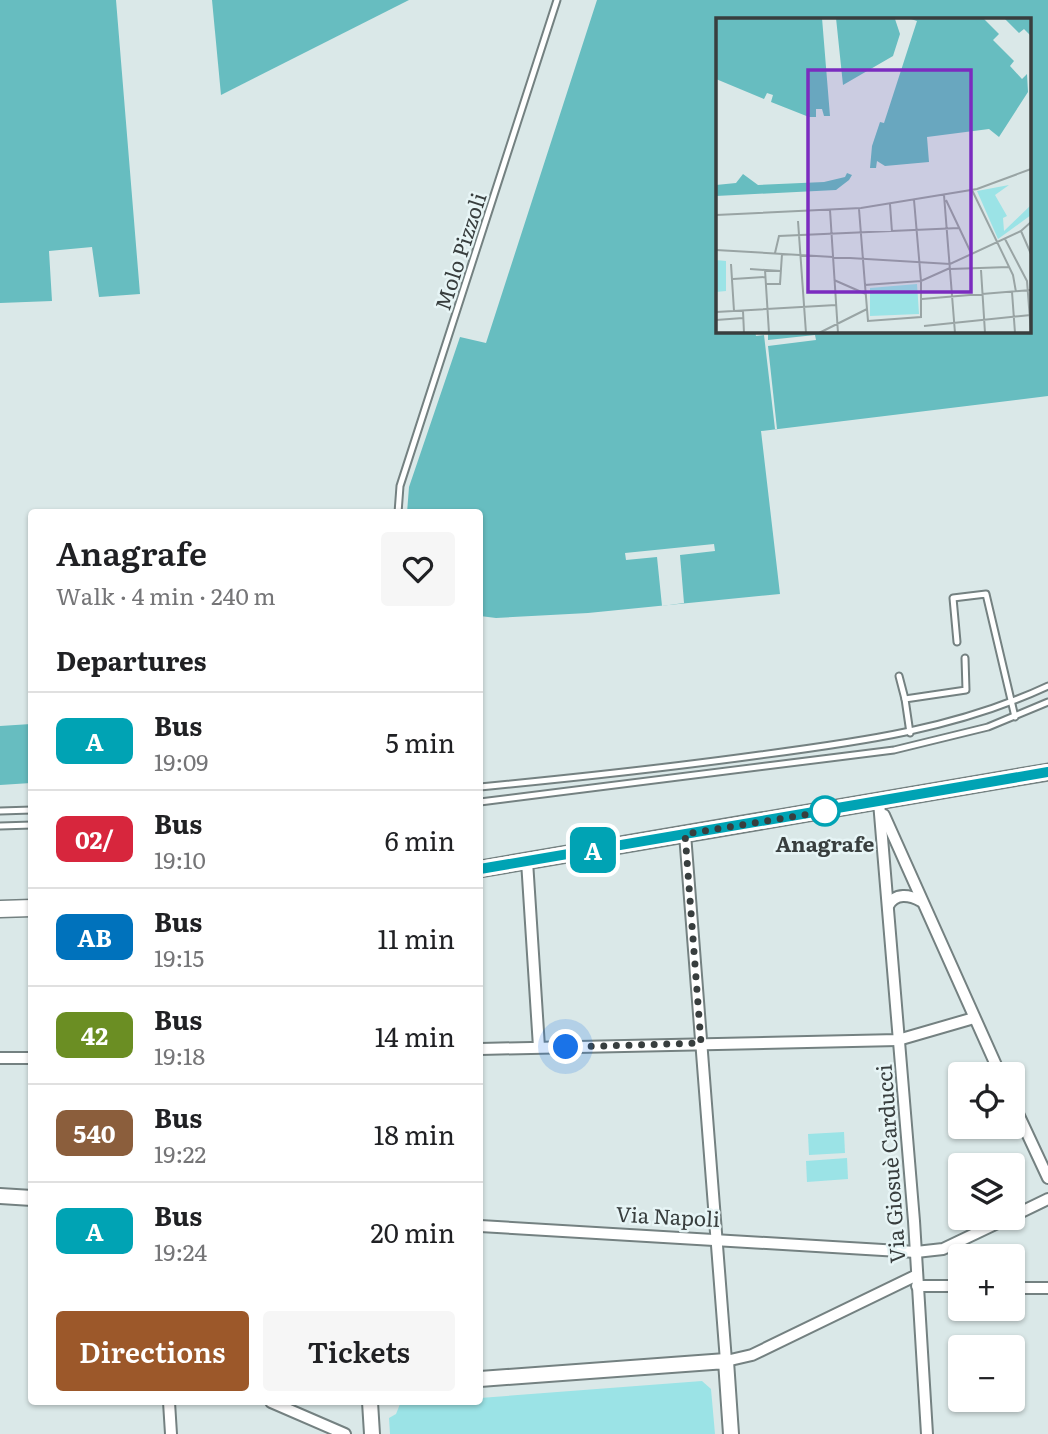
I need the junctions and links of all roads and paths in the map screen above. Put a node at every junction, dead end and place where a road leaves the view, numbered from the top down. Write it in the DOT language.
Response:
graph roads {
  1 [pos="557,0"];
  2 [pos="398,509"];
  3 [pos="957,642"];
  4 [pos="965,658"];
  5 [pos="899,676"];
  6 [pos="1048,686"];
  7 [pos="905,699"];
  8 [pos="1048,702"];
  9 [pos="1010,704"];
  10 [pos="1015,717"];
  11 [pos="910,733"];
  12 [pos="1048,772"];
  13 [pos="483,787"];
  14 [pos="483,802"];
  15 [pos="879,802"];
  16 [pos="28,810"];
  17 [pos="0,811"];
  18 [pos="28,825"];
  19 [pos="0,826"];
  20 [pos="685,834"];
  21 [pos="527,861"];
  22 [pos="483,868"];
  23 [pos="921,901"];
  24 [pos="888,906"];
  25 [pos="28,908"];
  26 [pos="0,909"];
  27 [pos="974,1018"];
  28 [pos="898,1040"];
  29 [pos="701,1043"];
  30 [pos="539,1048"];
  31 [pos="483,1049"];
  32 [pos="0,1058"];
  33 [pos="28,1058"];
  34 [pos="994,1062"];
  35 [pos="1025,1129"];
  36 [pos="1048,1178"];
  37 [pos="0,1196"];
  38 [pos="28,1198"];
  39 [pos="1048,1199"];
  40 [pos="1025,1210"];
  41 [pos="483,1226"];
  42 [pos="982,1230"];
  43 [pos="717,1238"];
  44 [pos="916,1252"];
  45 [pos="917,1281"];
  46 [pos="948,1285"];
  47 [pos="1025,1288"];
  48 [pos="1048,1288"];
  49 [pos="726,1361"];
  50 [pos="483,1379"];
  51 [pos="169,1405"];
  52 [pos="278,1405"];
  53 [pos="370,1405"];
  54 [pos="171,1434"];
  55 [pos="345,1434"];
  56 [pos="372,1434"];
  57 [pos="731,1434"];
  58 [pos="927,1434"];
  1 -- 2 [label="lane, Molo Pizzoli"];
  3 -- 9 [label="lane"];
  4 -- 7 [label="lane"];
  5 -- 7 [label="lane"];
  6 -- 9 [label="lane"];
  7 -- 11 [label="lane"];
  8 -- 10 [label="lane"];
  9 -- 10 [label="lane"];
  9 -- 11 [label="lane"];
  10 -- 14 [label="lane"];
  11 -- 13 [label="lane"];
  12 -- 15 [label="main road"];
  15 -- 20 [label="main road"];
  15 -- 23 [label="street"];
  15 -- 24 [label="street, Via Giosuè Carducci"];
  16 -- 17 [label="lane"];
  18 -- 19 [label="lane"];
  20 -- 21 [label="main road"];
  20 -- 29 [label="street"];
  21 -- 22 [label="main road"];
  21 -- 30 [label="street"];
  23 -- 24 [label="street"];
  23 -- 27 [label="street"];
  24 -- 28 [label="street, Via Giosuè Carducci"];
  25 -- 26 [label="main road"];
  27 -- 28 [label="street"];
  27 -- 34 [label="street"];
  28 -- 29 [label="street"];
  28 -- 44 [label="street, Via Giosuè Carducci"];
  29 -- 30 [label="street"];
  29 -- 43 [label="street"];
  30 -- 31 [label="street"];
  32 -- 33 [label="street"];
  35 -- 36 [label="street"];
  37 -- 38 [label="street"];
  39 -- 40 [label="street"];
  41 -- 43 [label="street, Via Napoli"];
  42 -- 44 [label="street, Via Napoli"];
  43 -- 44 [label="street, Via Napoli"];
  43 -- 49 [label="street"];
  44 -- 45 [label="street, Via Giosuè Carducci"];
  45 -- 46 [label="street"];
  45 -- 49 [label="street"];
  45 -- 58 [label="street, Via Giosuè Carducci"];
  47 -- 48 [label="street"];
  49 -- 50 [label="street"];
  49 -- 57 [label="street"];
  51 -- 54 [label="street"];
  52 -- 55 [label="street"];
  53 -- 56 [label="street"];
}
